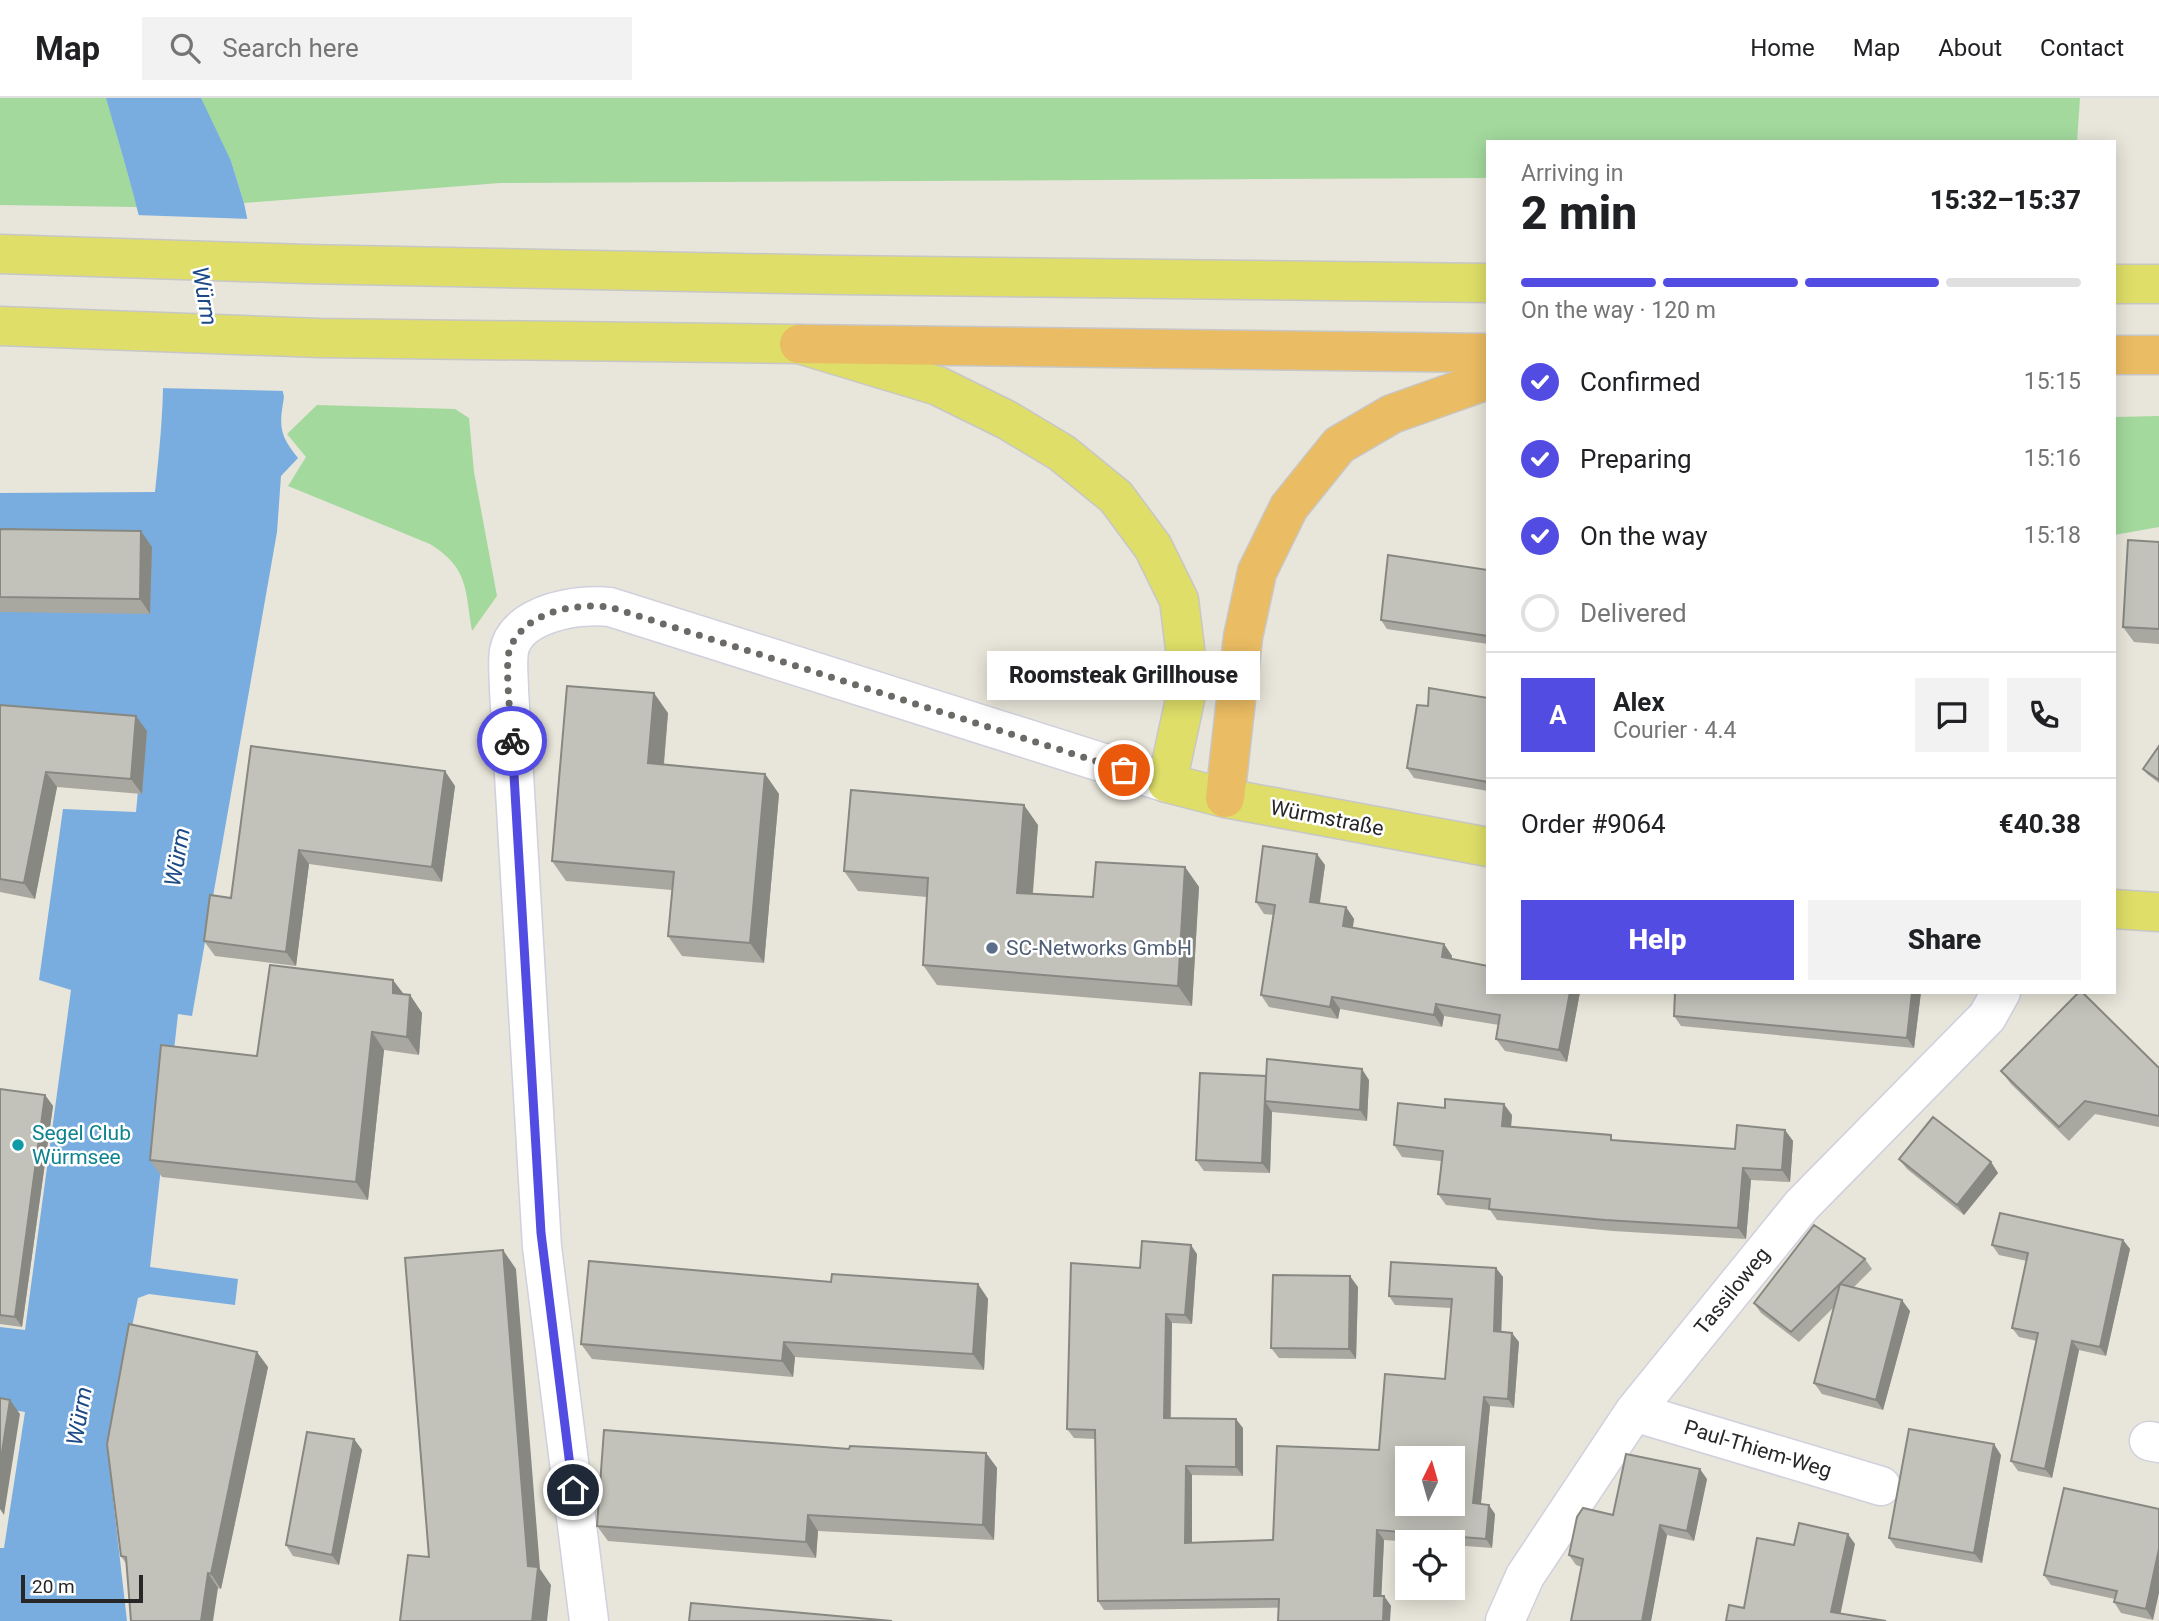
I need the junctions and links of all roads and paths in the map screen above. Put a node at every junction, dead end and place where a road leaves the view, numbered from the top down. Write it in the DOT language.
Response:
graph roads {
  1 [pos="0,254"];
  2 [pos="1486,283"];
  3 [pos="2116,284"];
  4 [pos="2159,284"];
  5 [pos="0,326"];
  6 [pos="799,344"];
  7 [pos="1486,352"];
  8 [pos="2116,355"];
  9 [pos="2159,355"];
  10 [pos="1486,381"];
  11 [pos="1167,783"];
  12 [pos="1225,798"];
  13 [pos="1486,847"];
  14 [pos="2116,909"];
  15 [pos="2159,912"];
  16 [pos="2000,994"];
  17 [pos="1634,1412"];
  18 [pos="1881,1486"];
  19 [pos="589,1621"];
  20 [pos="1505,1621"];
  1 -- 2 [label="main road"];
  3 -- 4 [label="main road"];
  5 -- 6 [label="main road"];
  6 -- 7 [label="highway"];
  6 -- 11 [label="main road"];
  8 -- 9 [label="highway"];
  10 -- 12 [label="highway"];
  11 -- 12 [label="main road, Würmstraße"];
  11 -- 19 [label="street"];
  12 -- 13 [label="main road, Würmstraße"];
  14 -- 15 [label="main road"];
  16 -- 17 [label="street, Tassiloweg"];
  17 -- 18 [label="street, Paul-Thiem-Weg"];
  17 -- 20 [label="street, Tassiloweg"];
}
